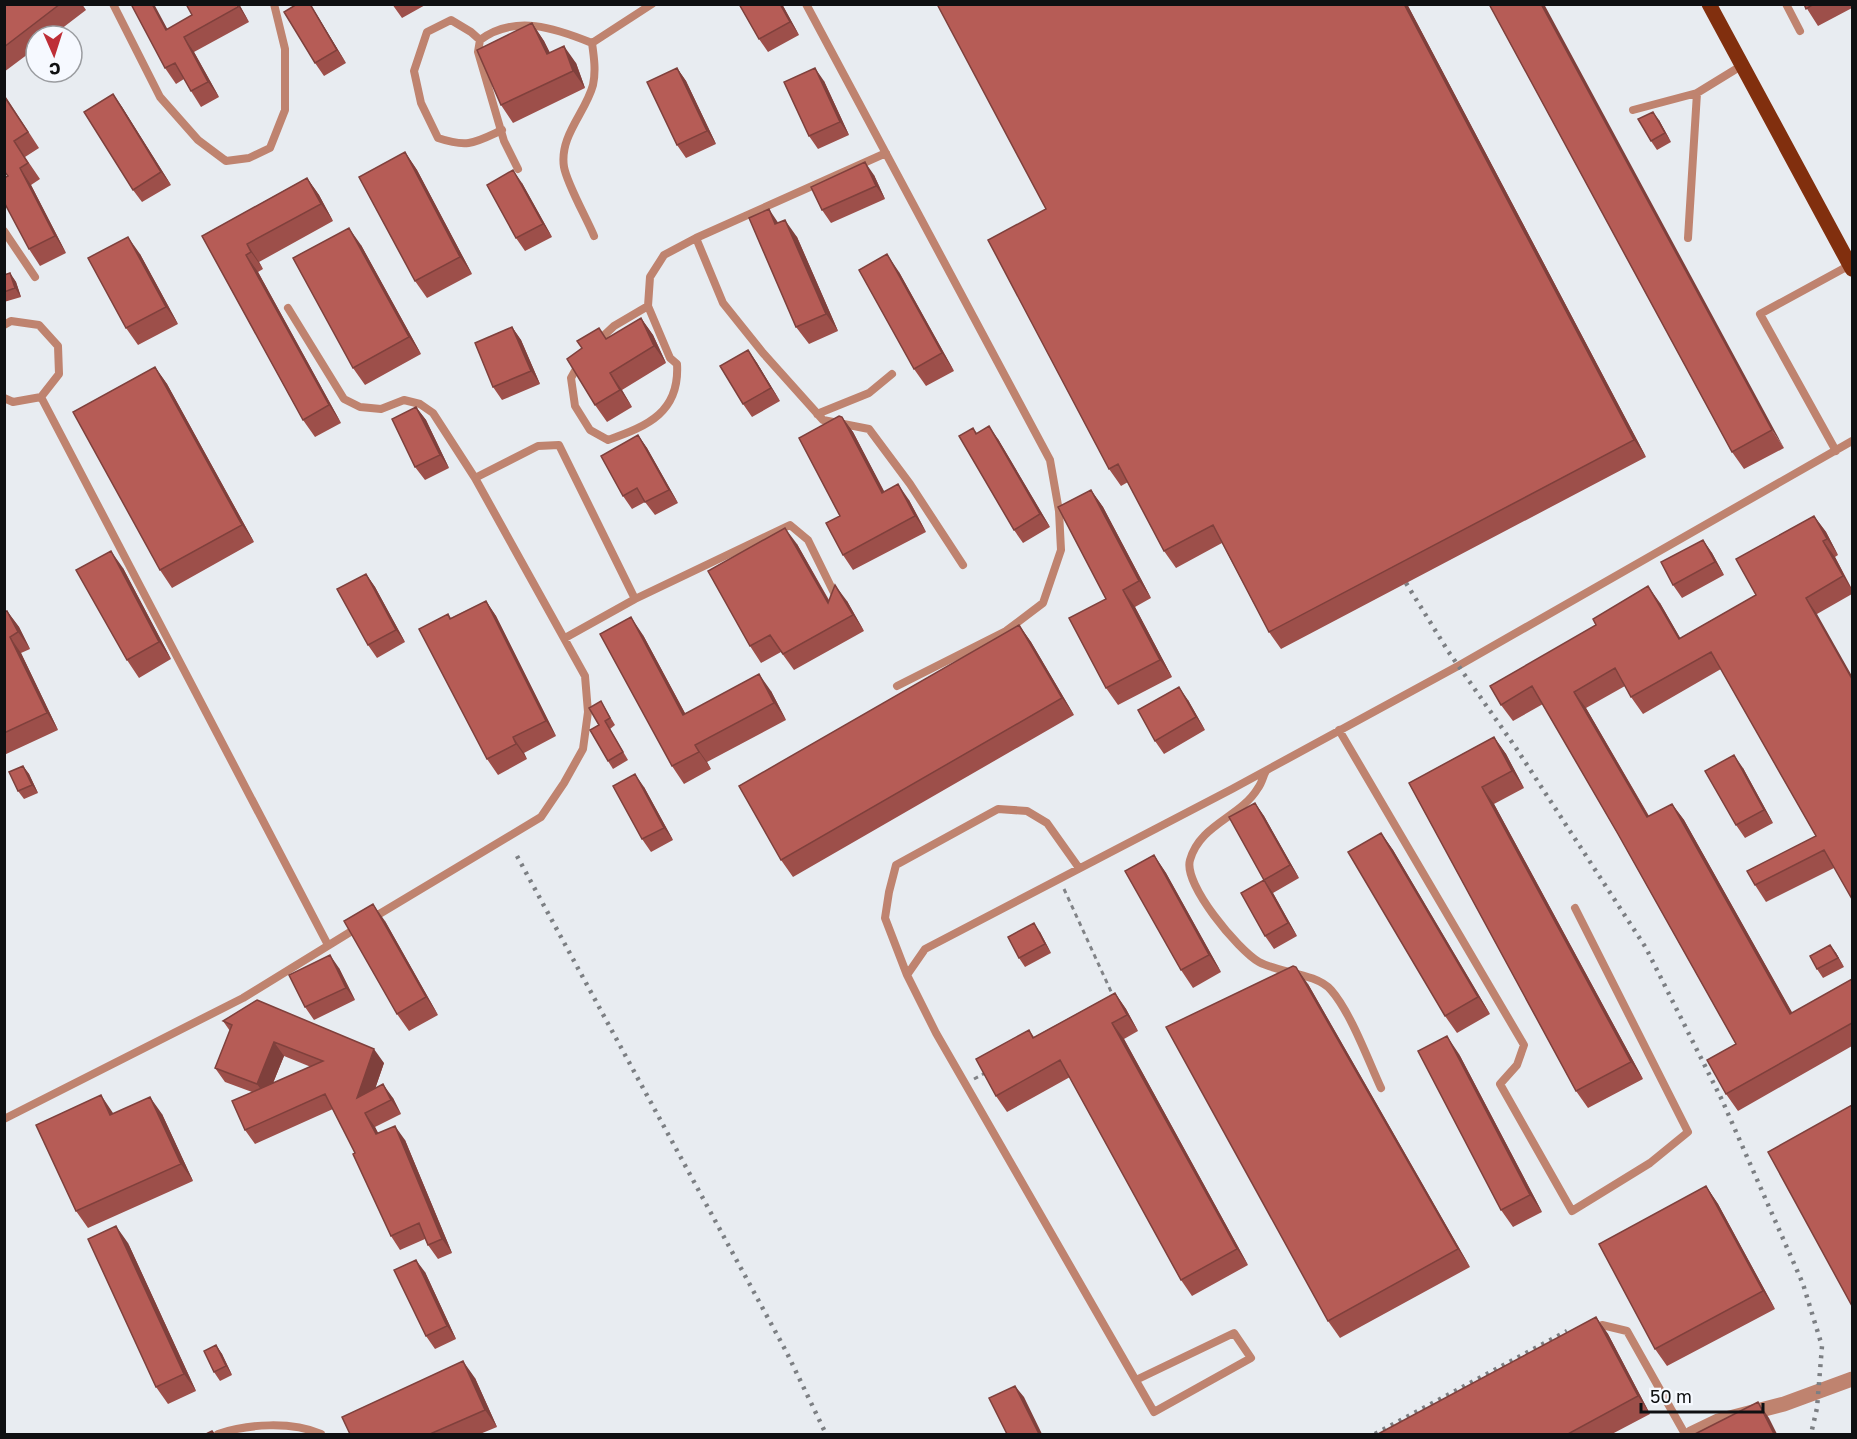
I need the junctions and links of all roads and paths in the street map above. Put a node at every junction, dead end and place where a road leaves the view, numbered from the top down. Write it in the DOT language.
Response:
graph roads {
  1 [pos="113,4"];
  2 [pos="274,4"];
  3 [pos="652,4"];
  4 [pos="806,4"];
  5 [pos="1709,4"];
  6 [pos="1786,4"];
  7 [pos="1800,31"];
  8 [pos="480,40"];
  9 [pos="592,43"];
  10 [pos="1741,66"];
  11 [pos="1697,93"];
  12 [pos="1634,110"];
  13 [pos="502,130"];
  14 [pos="886,153"];
  15 [pos="518,169"];
  16 [pos="4,231"];
  17 [pos="594,236"];
  18 [pos="696,238"];
  19 [pos="1688,238"];
  20 [pos="1851,267"];
  21 [pos="35,277"];
  22 [pos="648,306"];
  23 [pos="288,308"];
  24 [pos="4,325"];
  25 [pos="892,374"];
  26 [pos="41,397"];
  27 [pos="4,398"];
  28 [pos="817,414"];
  29 [pos="1852,441"];
  30 [pos="1836,451"];
  31 [pos="475,478"];
  32 [pos="963,565"];
  33 [pos="635,599"];
  34 [pos="837,600"];
  35 [pos="565,638"];
  36 [pos="897,686"];
  37 [pos="1339,730"];
  38 [pos="1266,771"];
  39 [pos="1079,868"];
  40 [pos="1059,879"];
  41 [pos="1575,909"];
  42 [pos="328,945"];
  43 [pos="907,975"];
  44 [pos="1117,1004"];
  45 [pos="996,1067"];
  46 [pos="966,1083"];
  47 [pos="1382,1088"];
  48 [pos="4,1119"];
  49 [pos="1581,1336"];
  50 [pos="1852,1379"];
  51 [pos="1136,1380"];
  52 [pos="218,1434"];
  53 [pos="321,1434"];
  54 [pos="1685,1434"];
  55 [pos="1691,1434"];
  1 -- 2 [label="lane"];
  3 -- 9 [label="lane"];
  4 -- 14 [label="lane"];
  5 -- 10 [label="main road"];
  6 -- 7 [label="lane"];
  8 -- 9 [label="lane"];
  8 -- 13 [label="lane"];
  8 -- 13 [label="lane"];
  9 -- 17 [label="lane"];
  10 -- 11 [label="lane"];
  10 -- 20 [label="main road"];
  11 -- 12 [label="lane"];
  11 -- 19 [label="lane"];
  13 -- 15 [label="lane"];
  14 -- 18 [label="lane"];
  14 -- 36 [label="lane"];
  16 -- 21 [label="lane"];
  18 -- 22 [label="lane"];
  18 -- 28 [label="lane"];
  20 -- 30 [label="lane"];
  22 -- 22 [label="lane"];
  23 -- 31 [label="lane"];
  24 -- 26 [label="lane"];
  25 -- 28 [label="lane"];
  26 -- 27 [label="lane"];
  26 -- 42 [label="lane"];
  28 -- 32 [label="lane"];
  29 -- 30 [label="lane"];
  30 -- 37 [label="lane"];
  31 -- 33 [label="lane"];
  31 -- 35 [label="lane"];
  33 -- 34 [label="lane"];
  33 -- 35 [label="lane"];
  35 -- 42 [label="lane"];
  37 -- 38 [label="lane"];
  37 -- 41 [label="lane"];
  38 -- 39 [label="lane"];
  38 -- 47 [label="lane"];
  39 -- 40 [label="lane"];
  39 -- 43 [label="lane"];
  40 -- 43 [label="lane"];
  40 -- 44 [label="path"];
  42 -- 48 [label="lane"];
  43 -- 46 [label="lane"];
  45 -- 46 [label="path"];
  46 -- 51 [label="lane"];
  49 -- 54 [label="lane"];
  50 -- 55 [label="street"];
  51 -- 51 [label="lane"];
  52 -- 53 [label="lane"];
}
